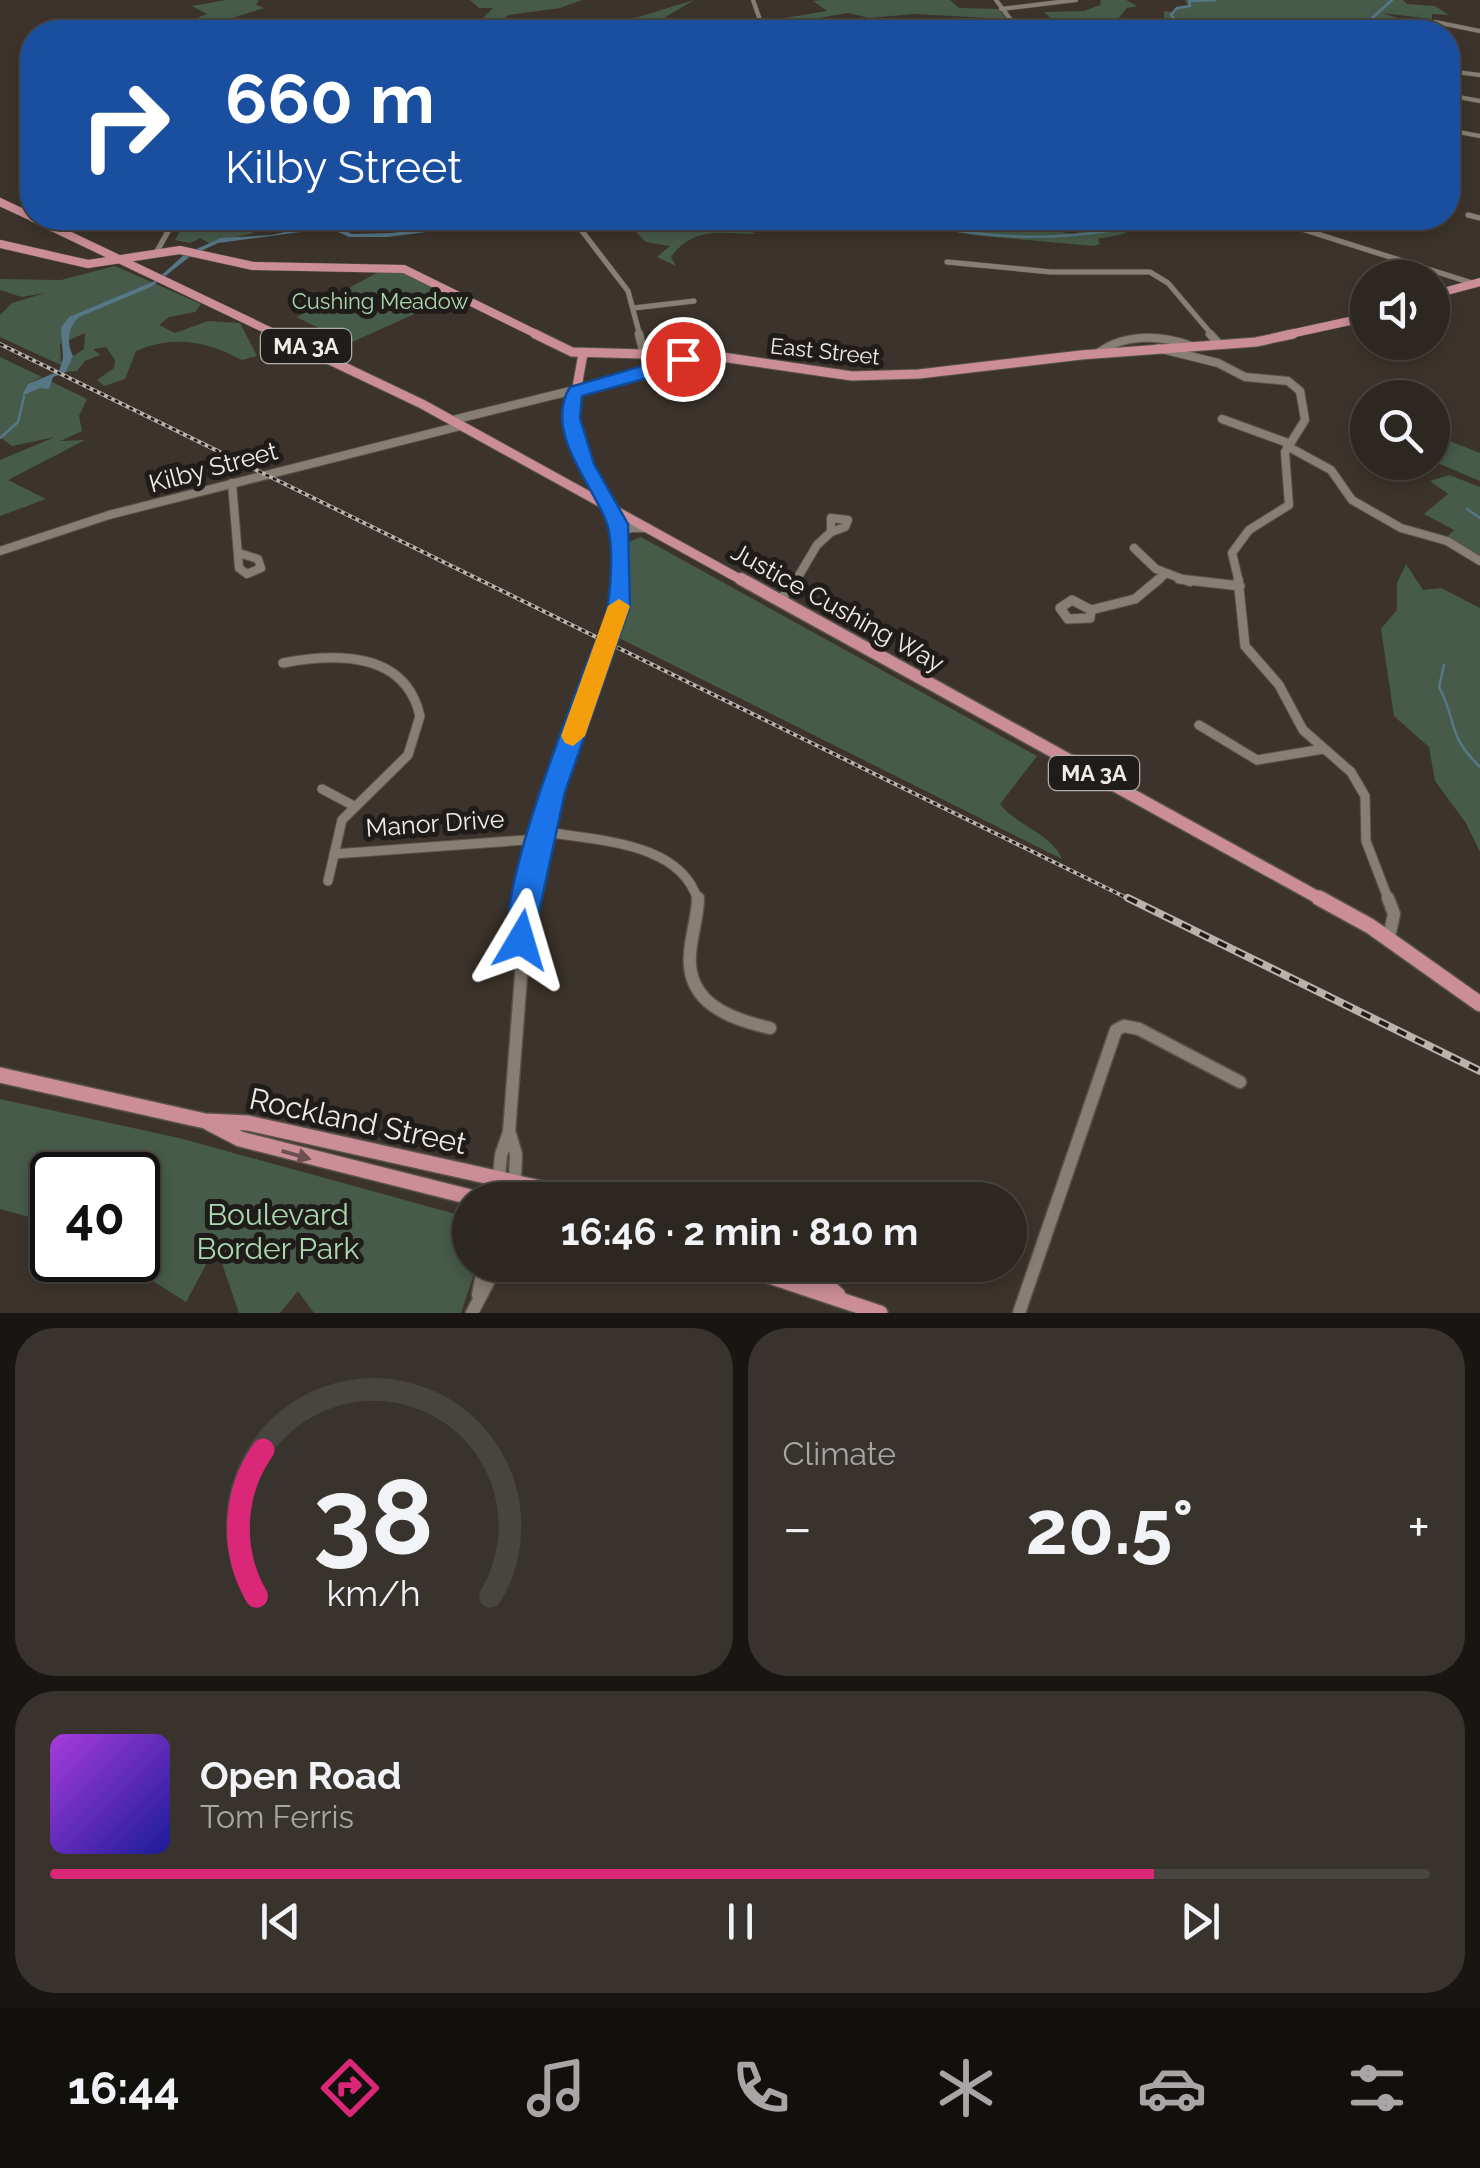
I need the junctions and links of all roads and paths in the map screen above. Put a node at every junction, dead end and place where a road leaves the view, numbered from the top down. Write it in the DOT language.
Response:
graph roads {
  1 [pos="996,0"];
  2 [pos="1076,0"];
  3 [pos="1001,9"];
  4 [pos="1010,20"];
  5 [pos="1468,216"];
  6 [pos="1480,218"];
  7 [pos="59,230"];
  8 [pos="169,230"];
  9 [pos="581,230"];
  10 [pos="1307,230"];
  11 [pos="0,244"];
  12 [pos="96,248"];
  13 [pos="156,253"];
  14 [pos="122,260"];
  15 [pos="1407,260"];
  16 [pos="74,261"];
  17 [pos="947,262"];
  18 [pos="1450,273"];
  19 [pos="1450,276"];
  20 [pos="1477,282"];
  21 [pos="1455,288"];
  22 [pos="1450,290"];
  23 [pos="694,301"];
  24 [pos="634,308"];
  25 [pos="1350,322"];
  26 [pos="1218,344"];
  27 [pos="1190,346"];
  28 [pos="1158,348"];
  29 [pos="1098,353"];
  30 [pos="583,354"];
  31 [pos="644,354"];
  32 [pos="684,354"];
  33 [pos="576,391"];
  34 [pos="475,418"];
  35 [pos="450,419"];
  36 [pos="1222,420"];
  37 [pos="438,428"];
  38 [pos="466,428"];
  39 [pos="1288,444"];
  40 [pos="587,469"];
  41 [pos="562,480"];
  42 [pos="232,483"];
  43 [pos="612,508"];
  44 [pos="648,528"];
  45 [pos="831,532"];
  46 [pos="618,536"];
  47 [pos="1134,548"];
  48 [pos="0,551"];
  49 [pos="239,552"];
  50 [pos="1480,560"];
  51 [pos="1164,575"];
  52 [pos="1240,586"];
  53 [pos="780,601"];
  54 [pos="1092,610"];
  55 [pos="283,663"];
  56 [pos="1199,725"];
  57 [pos="1323,749"];
  58 [pos="322,789"];
  59 [pos="354,806"];
  60 [pos="540,835"];
  61 [pos="334,854"];
  62 [pos="328,881"];
  63 [pos="1389,937"];
  64 [pos="1480,1004"];
  65 [pos="770,1028"];
  66 [pos="0,1075"];
  67 [pos="1240,1082"];
  68 [pos="205,1121"];
  69 [pos="509,1132"];
  70 [pos="490,1182"];
  71 [pos="511,1182"];
  72 [pos="452,1192"];
  73 [pos="480,1282"];
  74 [pos="488,1282"];
  75 [pos="781,1282"];
  76 [pos="824,1282"];
  77 [pos="838,1295"];
  78 [pos="475,1308"];
  79 [pos="880,1313"];
  80 [pos="1018,1313"];
  1 -- 3 [label="street"];
  2 -- 3 [label="street"];
  3 -- 4 [label="street"];
  5 -- 6 [label="street"];
  7 -- 12 [label="main road, Justice Cushing Way / MA 3A"];
  8 -- 13 [label="street"];
  9 -- 24 [label="street"];
  10 -- 15 [label="street"];
  11 -- 16 [label="main road, East Street"];
  12 -- 14 [label="main road, Justice Cushing Way / MA 3A"];
  12 -- 16 [label="main road"];
  13 -- 14 [label="main road, East Street"];
  13 -- 30 [label="main road, East Street"];
  14 -- 16 [label="main road, East Street"];
  14 -- 35 [label="main road, Justice Cushing Way / MA 3A"];
  17 -- 26 [label="street"];
  18 -- 20 [label="street"];
  19 -- 21 [label="street"];
  20 -- 21 [label="main road"];
  21 -- 22 [label="main road"];
  23 -- 24 [label="street"];
  24 -- 31 [label="street"];
  25 -- 26 [label="main road, East Street"];
  26 -- 27 [label="main road, East Street"];
  27 -- 28 [label="main road, East Street"];
  27 -- 29 [label="street"];
  28 -- 29 [label="main road, East Street"];
  28 -- 39 [label="street"];
  29 -- 32 [label="main road, East Street"];
  30 -- 31 [label="main road, East Street"];
  30 -- 33 [label="main road"];
  31 -- 32 [label="main road, East Street"];
  32 -- 33 [label="street"];
  33 -- 34 [label="street"];
  33 -- 40 [label="main road"];
  34 -- 35 [label="street"];
  34 -- 38 [label="street"];
  35 -- 37 [label="street"];
  35 -- 38 [label="main road, Justice Cushing Way / MA 3A"];
  36 -- 39 [label="street"];
  37 -- 38 [label="street, Kilby Street"];
  37 -- 42 [label="street, Kilby Street"];
  38 -- 41 [label="main road, Justice Cushing Way / MA 3A"];
  39 -- 50 [label="street"];
  39 -- 52 [label="street"];
  40 -- 41 [label="main road"];
  40 -- 43 [label="main road"];
  41 -- 43 [label="main road, Justice Cushing Way / MA 3A"];
  42 -- 48 [label="street, Kilby Street"];
  42 -- 49 [label="street"];
  43 -- 44 [label="main road, Justice Cushing Way / MA 3A"];
  43 -- 46 [label="street"];
  44 -- 46 [label="street"];
  44 -- 53 [label="main road, Justice Cushing Way / MA 3A"];
  45 -- 53 [label="street"];
  46 -- 60 [label="street"];
  47 -- 51 [label="street"];
  51 -- 52 [label="street"];
  51 -- 54 [label="street"];
  52 -- 57 [label="street"];
  53 -- 63 [label="main road, Justice Cushing Way / MA 3A"];
  55 -- 59 [label="street"];
  56 -- 57 [label="street"];
  57 -- 63 [label="street"];
  58 -- 59 [label="street"];
  59 -- 61 [label="street"];
  60 -- 61 [label="street, Manor Drive"];
  60 -- 65 [label="street, Manor Drive"];
  60 -- 69 [label="street"];
  61 -- 62 [label="street"];
  63 -- 64 [label="main road, Justice Cushing Way / MA 3A"];
  66 -- 68 [label="main road, Rockland Street"];
  67 -- 80 [label="street"];
  68 -- 70 [label="main road, Rockland Street"];
  68 -- 72 [label="main road, Rockland Street, one-way"];
  69 -- 71 [label="street"];
  73 -- 78 [label="street"];
  74 -- 78 [label="street"];
  75 -- 77 [label="main road"];
  76 -- 77 [label="main road"];
  77 -- 79 [label="main road"];
}
